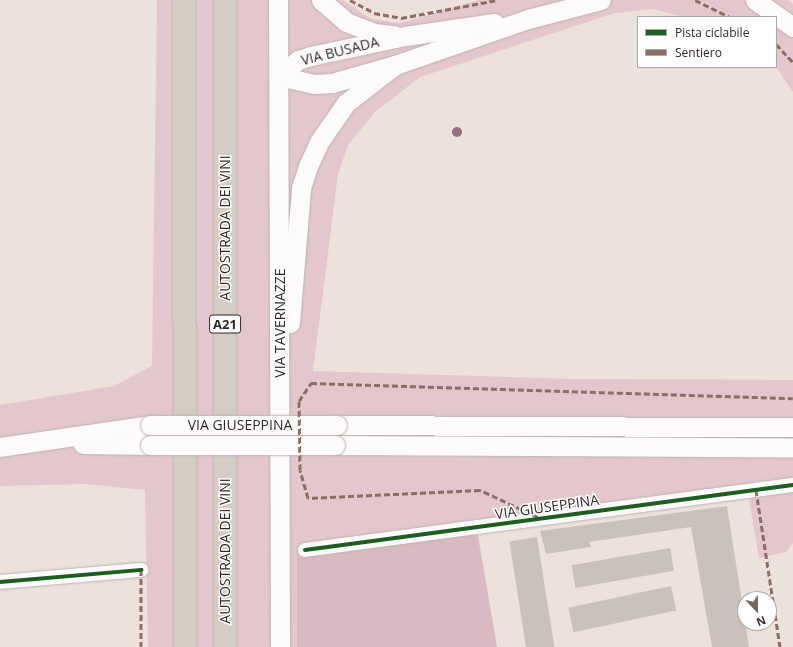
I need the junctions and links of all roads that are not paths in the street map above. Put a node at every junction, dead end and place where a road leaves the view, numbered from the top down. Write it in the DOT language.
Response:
graph roads {
  1 [pos="184,0"];
  2 [pos="225,0"];
  3 [pos="278,0"];
  4 [pos="321,0"];
  5 [pos="601,0"];
  6 [pos="754,0"];
  7 [pos="528,19"];
  8 [pos="793,27"];
  9 [pos="405,36"];
  10 [pos="395,65"];
  11 [pos="279,76"];
  12 [pos="280,374"];
  13 [pos="793,427"];
  14 [pos="793,447"];
  15 [pos="0,448"];
  16 [pos="793,485"];
  17 [pos="305,550"];
  18 [pos="141,570"];
  19 [pos="0,582"];
  20 [pos="185,647"];
  21 [pos="225,647"];
  22 [pos="280,647"];
  1 -- 20 [label="highway"];
  2 -- 21 [label="highway, AUTOSTRADA DEI VINI / A21"];
  3 -- 11 [label="main road, VIA TAVERNAZZE"];
  4 -- 9 [label="main road, VIA BUSADA"];
  5 -- 7 [label="main road, VIA BUSADA"];
  6 -- 8 [label="main road"];
  7 -- 9 [label="main road, VIA BUSADA"];
  7 -- 10 [label="main road, VIA BUSADA"];
  9 -- 11 [label="main road, VIA BUSADA"];
  10 -- 11 [label="main road, VIA BUSADA"];
  10 -- 12 [label="main road, VIA BUSADA"];
  11 -- 12 [label="main road, VIA TAVERNAZZE"];
  12 -- 22 [label="main road, VIA TAVERNAZZE"];
  13 -- 15 [label="main road, VIA GIUSEPPINA, bridge"];
  14 -- 15 [label="main road, VIA GIUSEPPINA, bridge"];
  16 -- 17 [label="street, VIA GIUSEPPINA"];
  18 -- 19 [label="street"];
}
